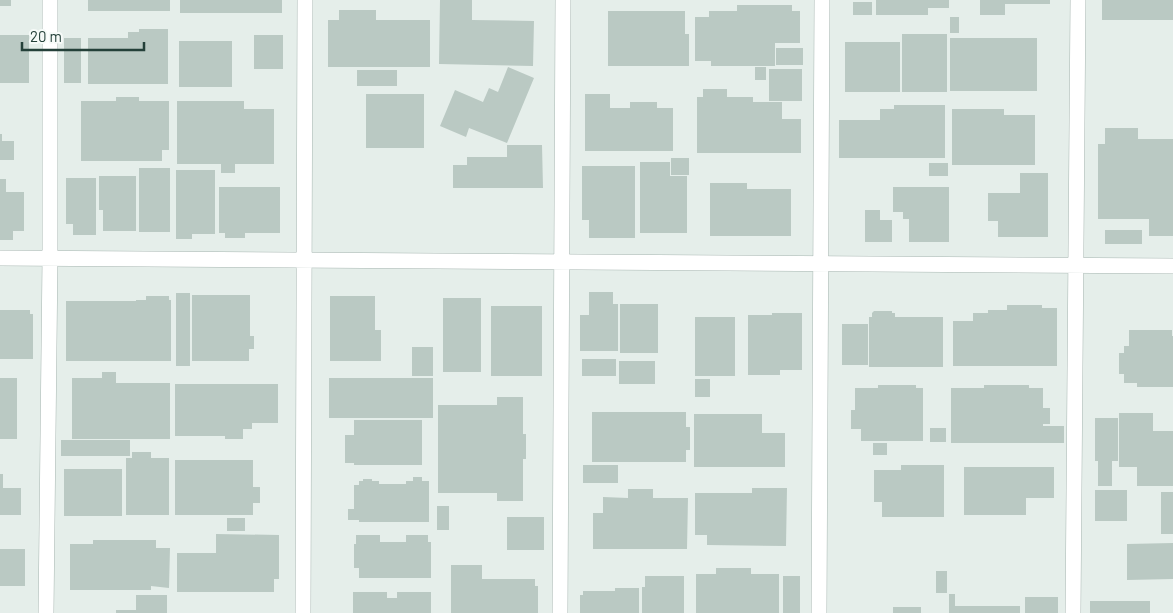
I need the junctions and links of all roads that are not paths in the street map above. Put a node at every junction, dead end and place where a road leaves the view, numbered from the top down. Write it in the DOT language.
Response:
graph roads {
  1 [pos="50,0"];
  2 [pos="305,0"];
  3 [pos="562,0"];
  4 [pos="822,0"];
  5 [pos="1078,0"];
  6 [pos="0,258"];
  7 [pos="50,258"];
  8 [pos="304,260"];
  9 [pos="561,262"];
  10 [pos="821,263"];
  11 [pos="1075,265"];
  12 [pos="1173,266"];
  13 [pos="46,613"];
  14 [pos="303,613"];
  15 [pos="560,613"];
  16 [pos="819,613"];
  17 [pos="1073,613"];
  1 -- 7 [label="street"];
  2 -- 8 [label="street"];
  3 -- 9 [label="street"];
  4 -- 10 [label="street"];
  5 -- 11 [label="street"];
  6 -- 7 [label="street"];
  7 -- 8 [label="street"];
  7 -- 13 [label="street"];
  8 -- 9 [label="street"];
  8 -- 14 [label="street"];
  9 -- 10 [label="street"];
  9 -- 15 [label="street"];
  10 -- 11 [label="street"];
  10 -- 16 [label="street"];
  11 -- 12 [label="street"];
  11 -- 17 [label="street"];
}
